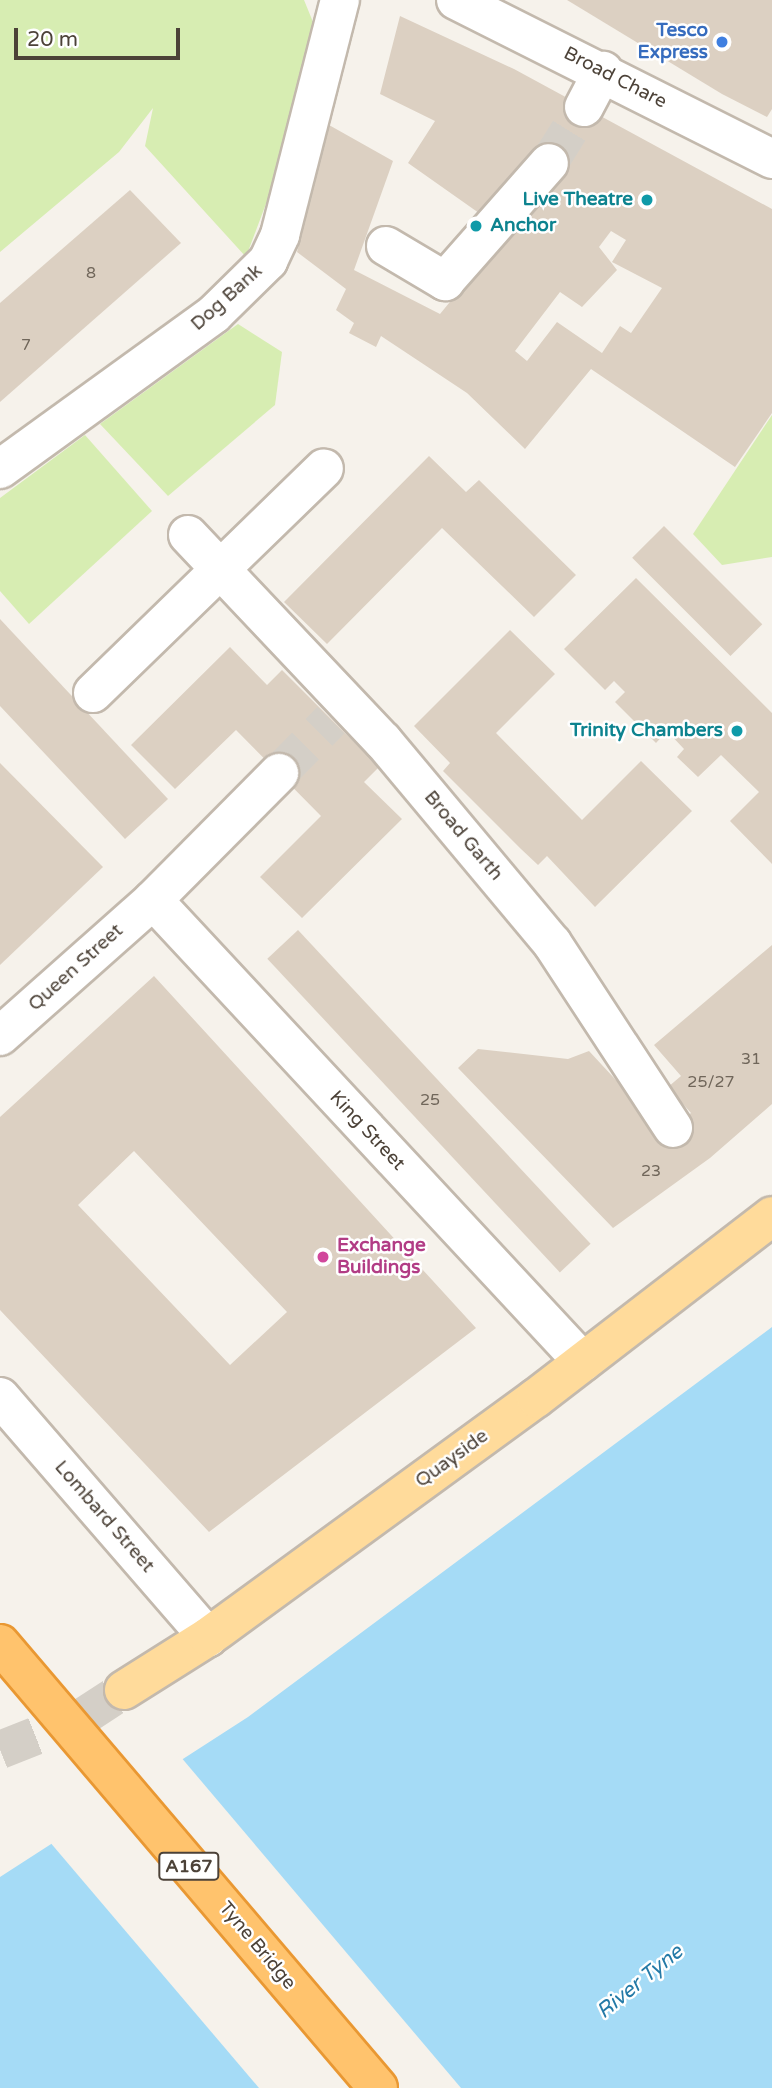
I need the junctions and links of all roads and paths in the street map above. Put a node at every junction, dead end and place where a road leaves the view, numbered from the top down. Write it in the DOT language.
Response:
graph roads {
  1 [pos="340,0"];
  2 [pos="456,0"];
  3 [pos="603,71"];
  4 [pos="584,107"];
  5 [pos="772,159"];
  6 [pos="549,163"];
  7 [pos="386,246"];
  8 [pos="324,468"];
  9 [pos="0,469"];
  10 [pos="188,535"];
  11 [pos="221,568"];
  12 [pos="93,693"];
  13 [pos="279,773"];
  14 [pos="153,900"];
  15 [pos="0,1036"];
  16 [pos="673,1128"];
  17 [pos="772,1216"];
  18 [pos="583,1362"];
  19 [pos="0,1397"];
  20 [pos="208,1637"];
  21 [pos="0,1644"];
  22 [pos="124,1690"];
  23 [pos="378,2088"];
  1 -- 9 [label="street, Dog Bank"];
  2 -- 3 [label="street, Broad Chare"];
  3 -- 4 [label="street"];
  3 -- 5 [label="street, Broad Chare"];
  6 -- 7 [label="street"];
  8 -- 11 [label="street"];
  10 -- 11 [label="street, Broad Garth"];
  11 -- 12 [label="street"];
  11 -- 16 [label="street, Broad Garth"];
  13 -- 14 [label="street, Queen Street"];
  14 -- 15 [label="street, Queen Street"];
  14 -- 18 [label="street, King Street"];
  17 -- 18 [label="main road, Quayside"];
  18 -- 20 [label="main road, Quayside"];
  19 -- 20 [label="street, Lombard Street"];
  20 -- 22 [label="main road, Quayside"];
  21 -- 23 [label="highway, Tyne Bridge / A167, bridge"];
}
